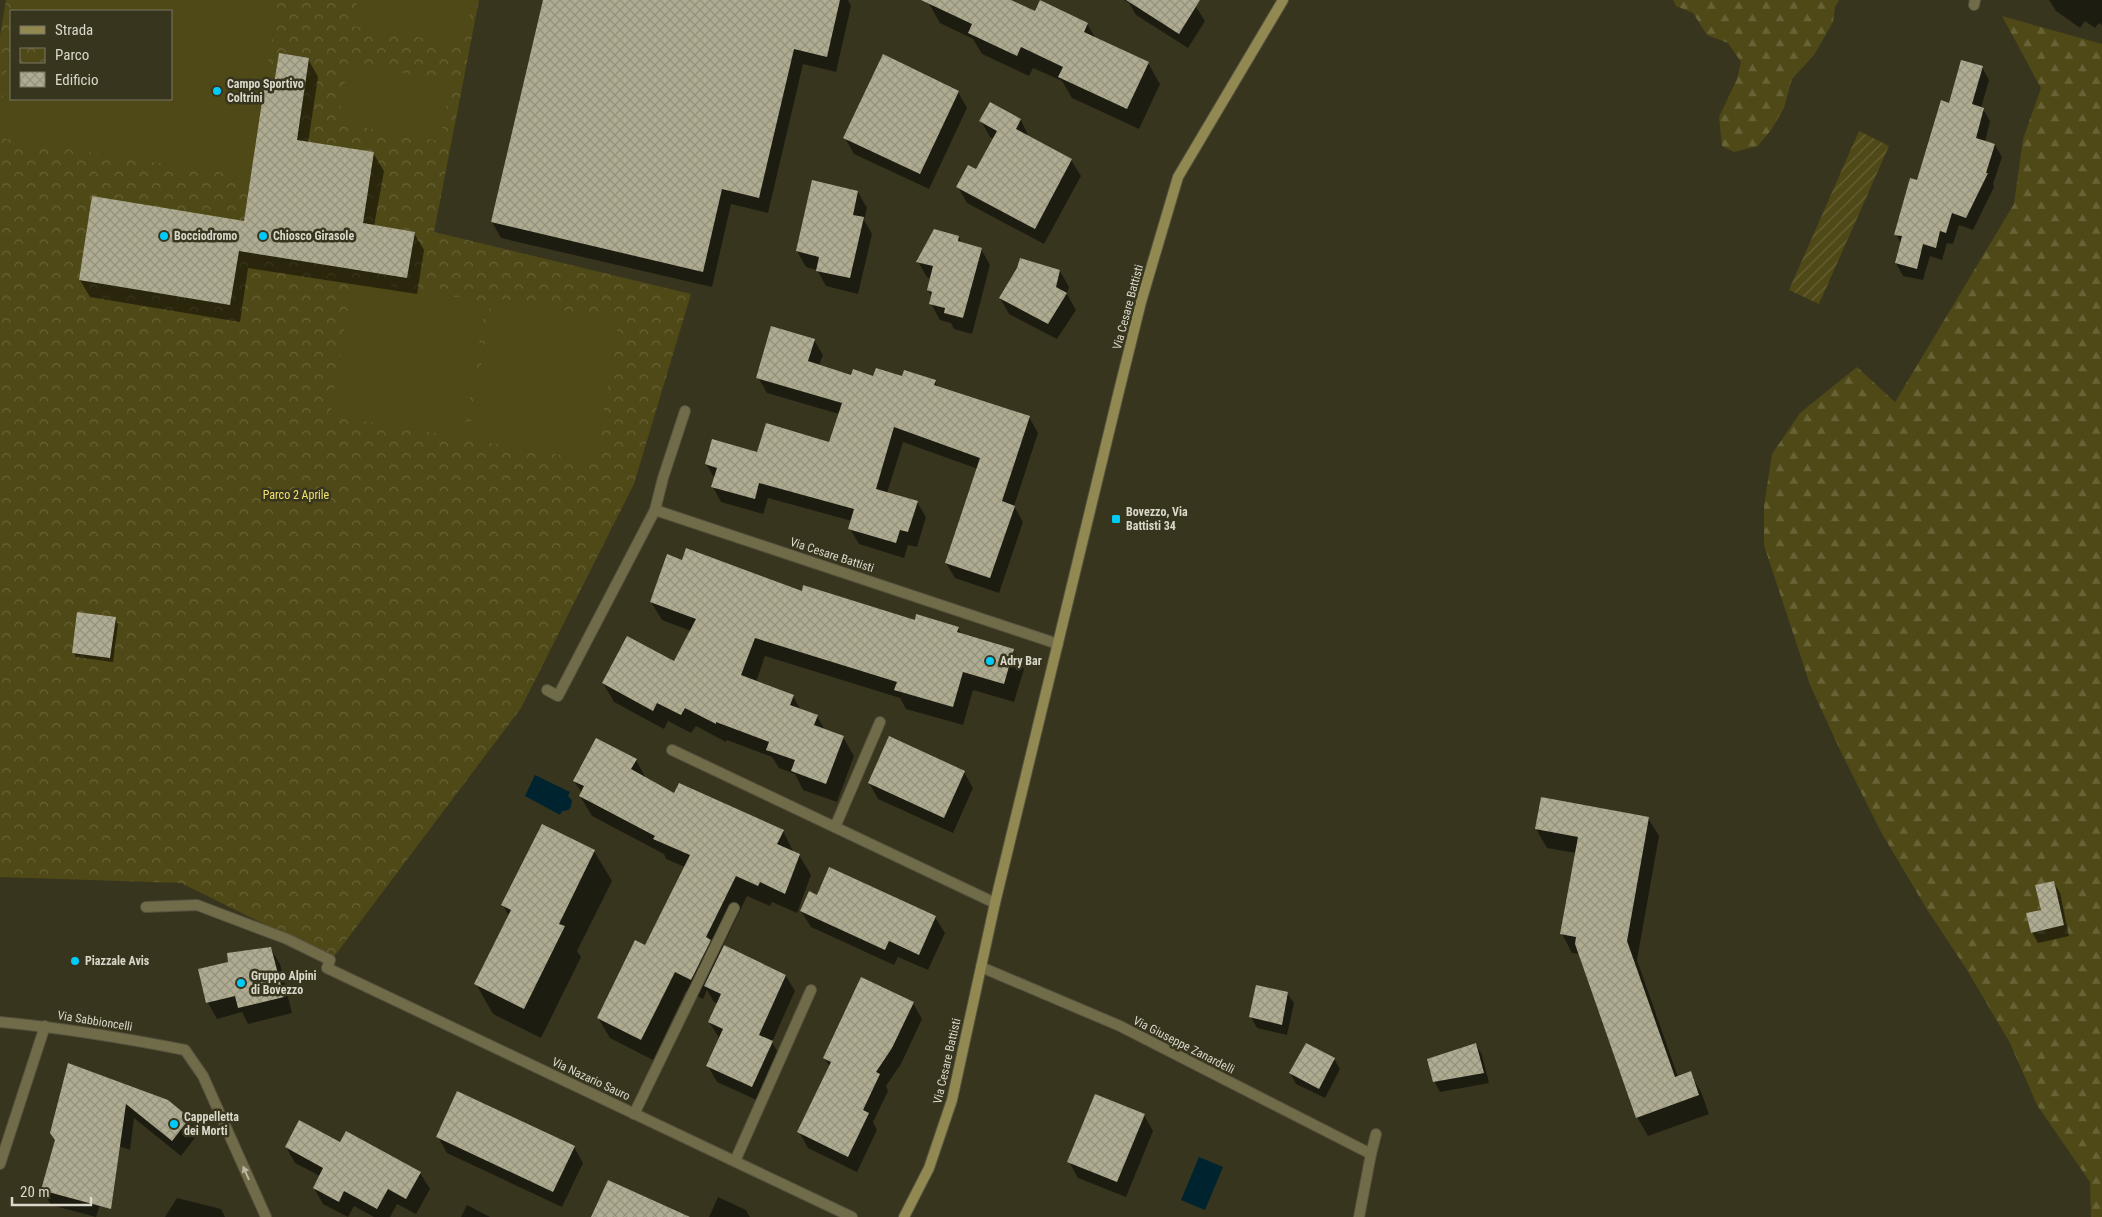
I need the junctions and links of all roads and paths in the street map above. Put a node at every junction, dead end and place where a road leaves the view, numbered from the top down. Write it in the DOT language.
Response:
graph roads {
  1 [pos="1283,0"];
  2 [pos="685,411"];
  3 [pos="655,510"];
  4 [pos="1058,644"];
  5 [pos="547,690"];
  6 [pos="880,722"];
  7 [pos="672,750"];
  8 [pos="835,827"];
  9 [pos="994,903"];
  10 [pos="146,907"];
  11 [pos="734,908"];
  12 [pos="981,967"];
  13 [pos="812,990"];
  14 [pos="0,1022"];
  15 [pos="45,1026"];
  16 [pos="634,1114"];
  17 [pos="1376,1134"];
  18 [pos="1371,1154"];
  19 [pos="735,1161"];
  20 [pos="0,1164"];
  21 [pos="266,1217"];
  22 [pos="852,1217"];
  23 [pos="904,1217"];
  24 [pos="1359,1217"];
  1 -- 4 [label="street, Via Cesare Battisti"];
  2 -- 3 [label="street"];
  3 -- 4 [label="street, Via Cesare Battisti"];
  3 -- 5 [label="street"];
  4 -- 9 [label="street, Via Cesare Battisti"];
  6 -- 8 [label="street"];
  7 -- 8 [label="street"];
  8 -- 9 [label="street"];
  9 -- 12 [label="street, Via Cesare Battisti"];
  10 -- 16 [label="street, Via Nazario Sauro"];
  11 -- 16 [label="street"];
  12 -- 18 [label="street, Via Giuseppe Zanardelli"];
  12 -- 23 [label="street, Via Cesare Battisti"];
  13 -- 19 [label="street"];
  14 -- 15 [label="street, Via Sabbioncelli"];
  15 -- 20 [label="street"];
  21 -- 15 [label="street, Via Sabbioncelli, one-way"];
  16 -- 19 [label="street, Via Nazario Sauro"];
  17 -- 18 [label="street"];
  18 -- 24 [label="street"];
  19 -- 22 [label="street, Via Nazario Sauro"];
}
